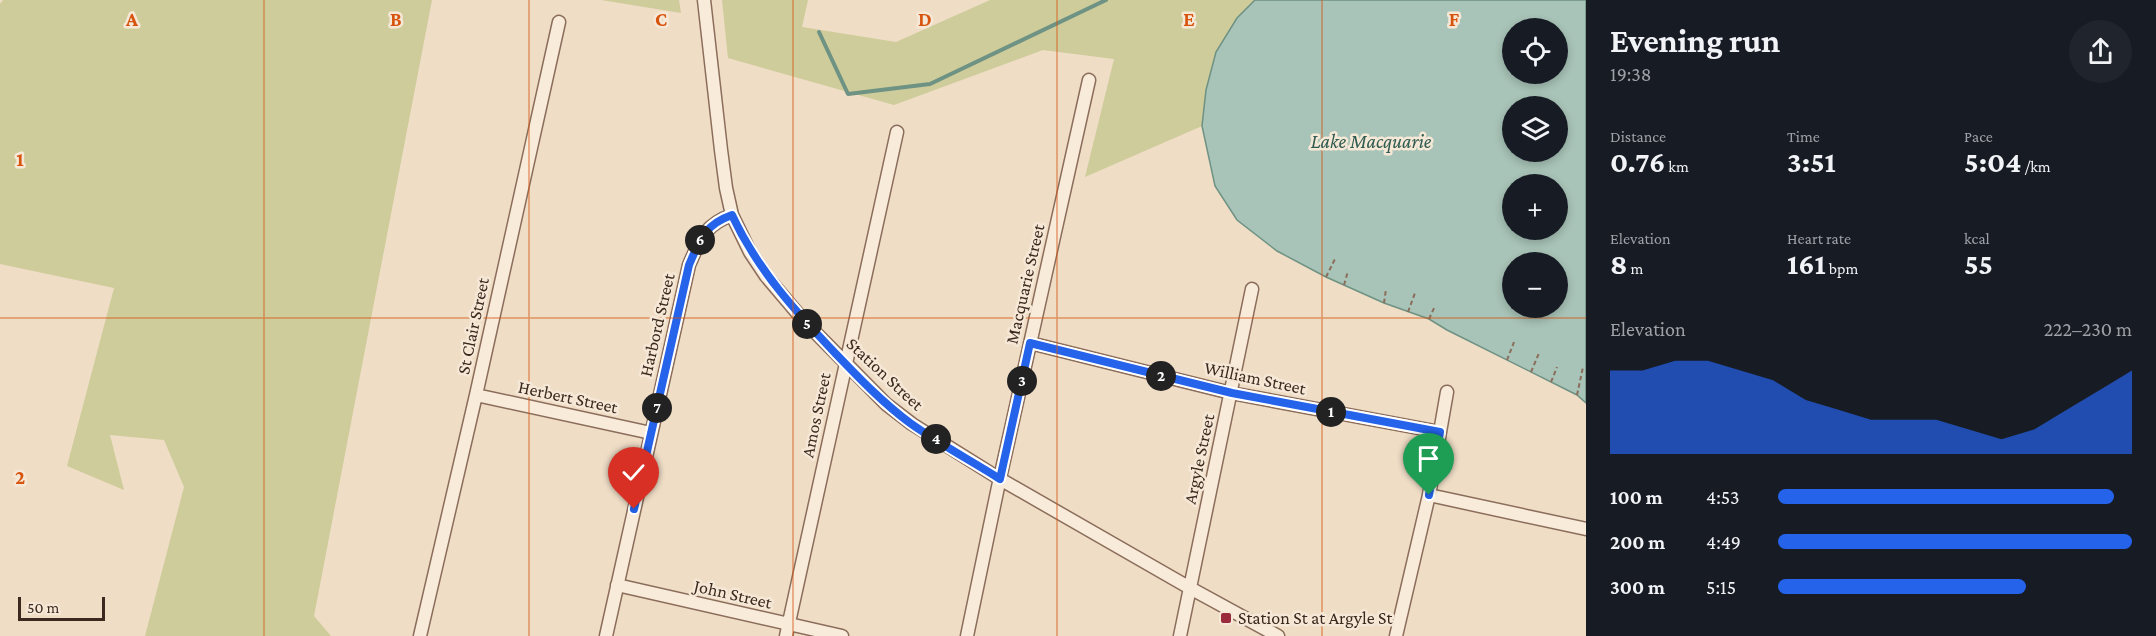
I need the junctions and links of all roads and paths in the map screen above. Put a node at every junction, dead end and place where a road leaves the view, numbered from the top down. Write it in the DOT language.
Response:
graph roads {
  1 [pos="705,0"];
  2 [pos="559,22"];
  3 [pos="1089,80"];
  4 [pos="897,132"];
  5 [pos="732,215"];
  6 [pos="1335,259"];
  7 [pos="1348,271"];
  8 [pos="1326,277"];
  9 [pos="1344,285"];
  10 [pos="1252,289"];
  11 [pos="1386,289"];
  12 [pos="1415,293"];
  13 [pos="1384,303"];
  14 [pos="1435,306"];
  15 [pos="1408,312"];
  16 [pos="1429,319"];
  17 [pos="1514,342"];
  18 [pos="1030,343"];
  19 [pos="1539,353"];
  20 [pos="1507,360"];
  21 [pos="846,365"];
  22 [pos="1557,367"];
  23 [pos="1583,367"];
  24 [pos="1531,372"];
  25 [pos="1551,382"];
  26 [pos="1447,392"];
  27 [pos="1232,393"];
  28 [pos="477,395"];
  29 [pos="1577,395"];
  30 [pos="1440,432"];
  31 [pos="651,433"];
  32 [pos="1000,479"];
  33 [pos="1429,495"];
  34 [pos="1586,529"];
  35 [pos="617,585"];
  36 [pos="1190,588"];
  37 [pos="787,631"];
  38 [pos="420,636"];
  39 [pos="606,636"];
  40 [pos="842,636"];
  41 [pos="967,636"];
  42 [pos="1180,636"];
  43 [pos="1278,636"];
  44 [pos="1396,636"];
  1 -- 5 [label="street, Station Street"];
  2 -- 28 [label="street, St Clair Street"];
  3 -- 18 [label="street, Macquarie Street"];
  4 -- 21 [label="street, Amos Street"];
  5 -- 21 [label="street, Station Street"];
  5 -- 31 [label="street, Harbord Street"];
  6 -- 8 [label="path"];
  7 -- 9 [label="path"];
  10 -- 27 [label="street, Argyle Street"];
  11 -- 13 [label="path"];
  12 -- 15 [label="path"];
  14 -- 16 [label="path"];
  17 -- 20 [label="path"];
  18 -- 27 [label="street, William Street"];
  18 -- 32 [label="street, Macquarie Street"];
  19 -- 24 [label="path"];
  21 -- 32 [label="street, Station Street"];
  21 -- 37 [label="street, Amos Street"];
  22 -- 25 [label="path"];
  23 -- 29 [label="path"];
  26 -- 30 [label="street"];
  27 -- 30 [label="street, William Street"];
  27 -- 36 [label="street, Argyle Street"];
  28 -- 31 [label="street, Herbert Street"];
  28 -- 38 [label="street, St Clair Street"];
  30 -- 33 [label="street"];
  31 -- 35 [label="street, Harbord Street"];
  32 -- 36 [label="street, Station Street"];
  32 -- 41 [label="street, Macquarie Street"];
  33 -- 34 [label="street"];
  33 -- 44 [label="street"];
  35 -- 37 [label="street, John Street"];
  35 -- 39 [label="street, Harbord Street"];
  36 -- 42 [label="street, Argyle Street"];
  36 -- 43 [label="street, Station Street"];
  37 -- 40 [label="street, John Street"];
}
